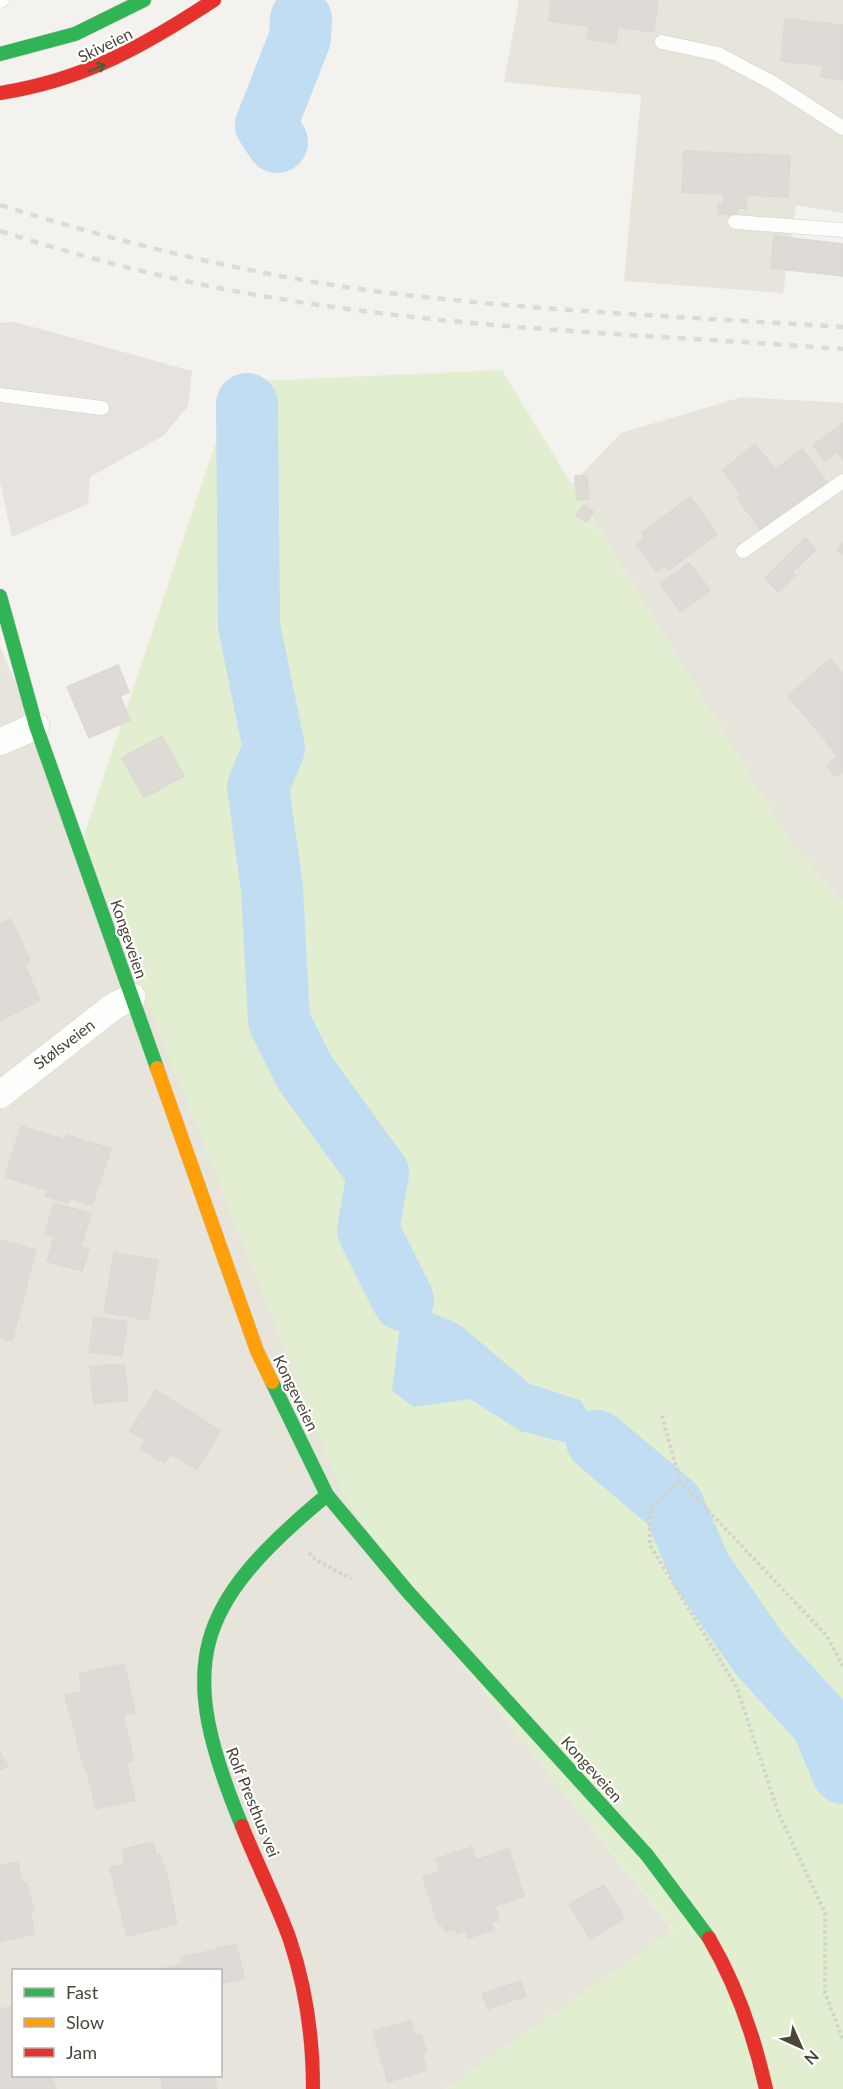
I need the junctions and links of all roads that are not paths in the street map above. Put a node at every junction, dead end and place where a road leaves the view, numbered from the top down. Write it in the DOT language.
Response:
graph roads {
  1 [pos="144,0"];
  2 [pos="214,0"];
  3 [pos="662,42"];
  4 [pos="0,54"];
  5 [pos="0,93"];
  6 [pos="843,128"];
  7 [pos="735,222"];
  8 [pos="843,230"];
  9 [pos="0,395"];
  10 [pos="102,408"];
  11 [pos="843,481"];
  12 [pos="744,551"];
  13 [pos="0,596"];
  14 [pos="36,726"];
  15 [pos="0,742"];
  16 [pos="132,997"];
  17 [pos="0,1095"];
  18 [pos="327,1495"];
  19 [pos="313,2089"];
  20 [pos="766,2089"];
  1 -- 4 [label="street, Skiveien"];
  5 -- 2 [label="street, Skiveien, one-way"];
  3 -- 6 [label="lane"];
  7 -- 8 [label="lane"];
  9 -- 10 [label="lane"];
  11 -- 12 [label="lane"];
  13 -- 14 [label="street, Kongeveien"];
  14 -- 15 [label="street"];
  14 -- 16 [label="street, Kongeveien"];
  16 -- 17 [label="street, Stølsveien"];
  16 -- 18 [label="street, Kongeveien"];
  18 -- 19 [label="street, Rolf Presthus vei"];
  18 -- 20 [label="street, Kongeveien"];
}
